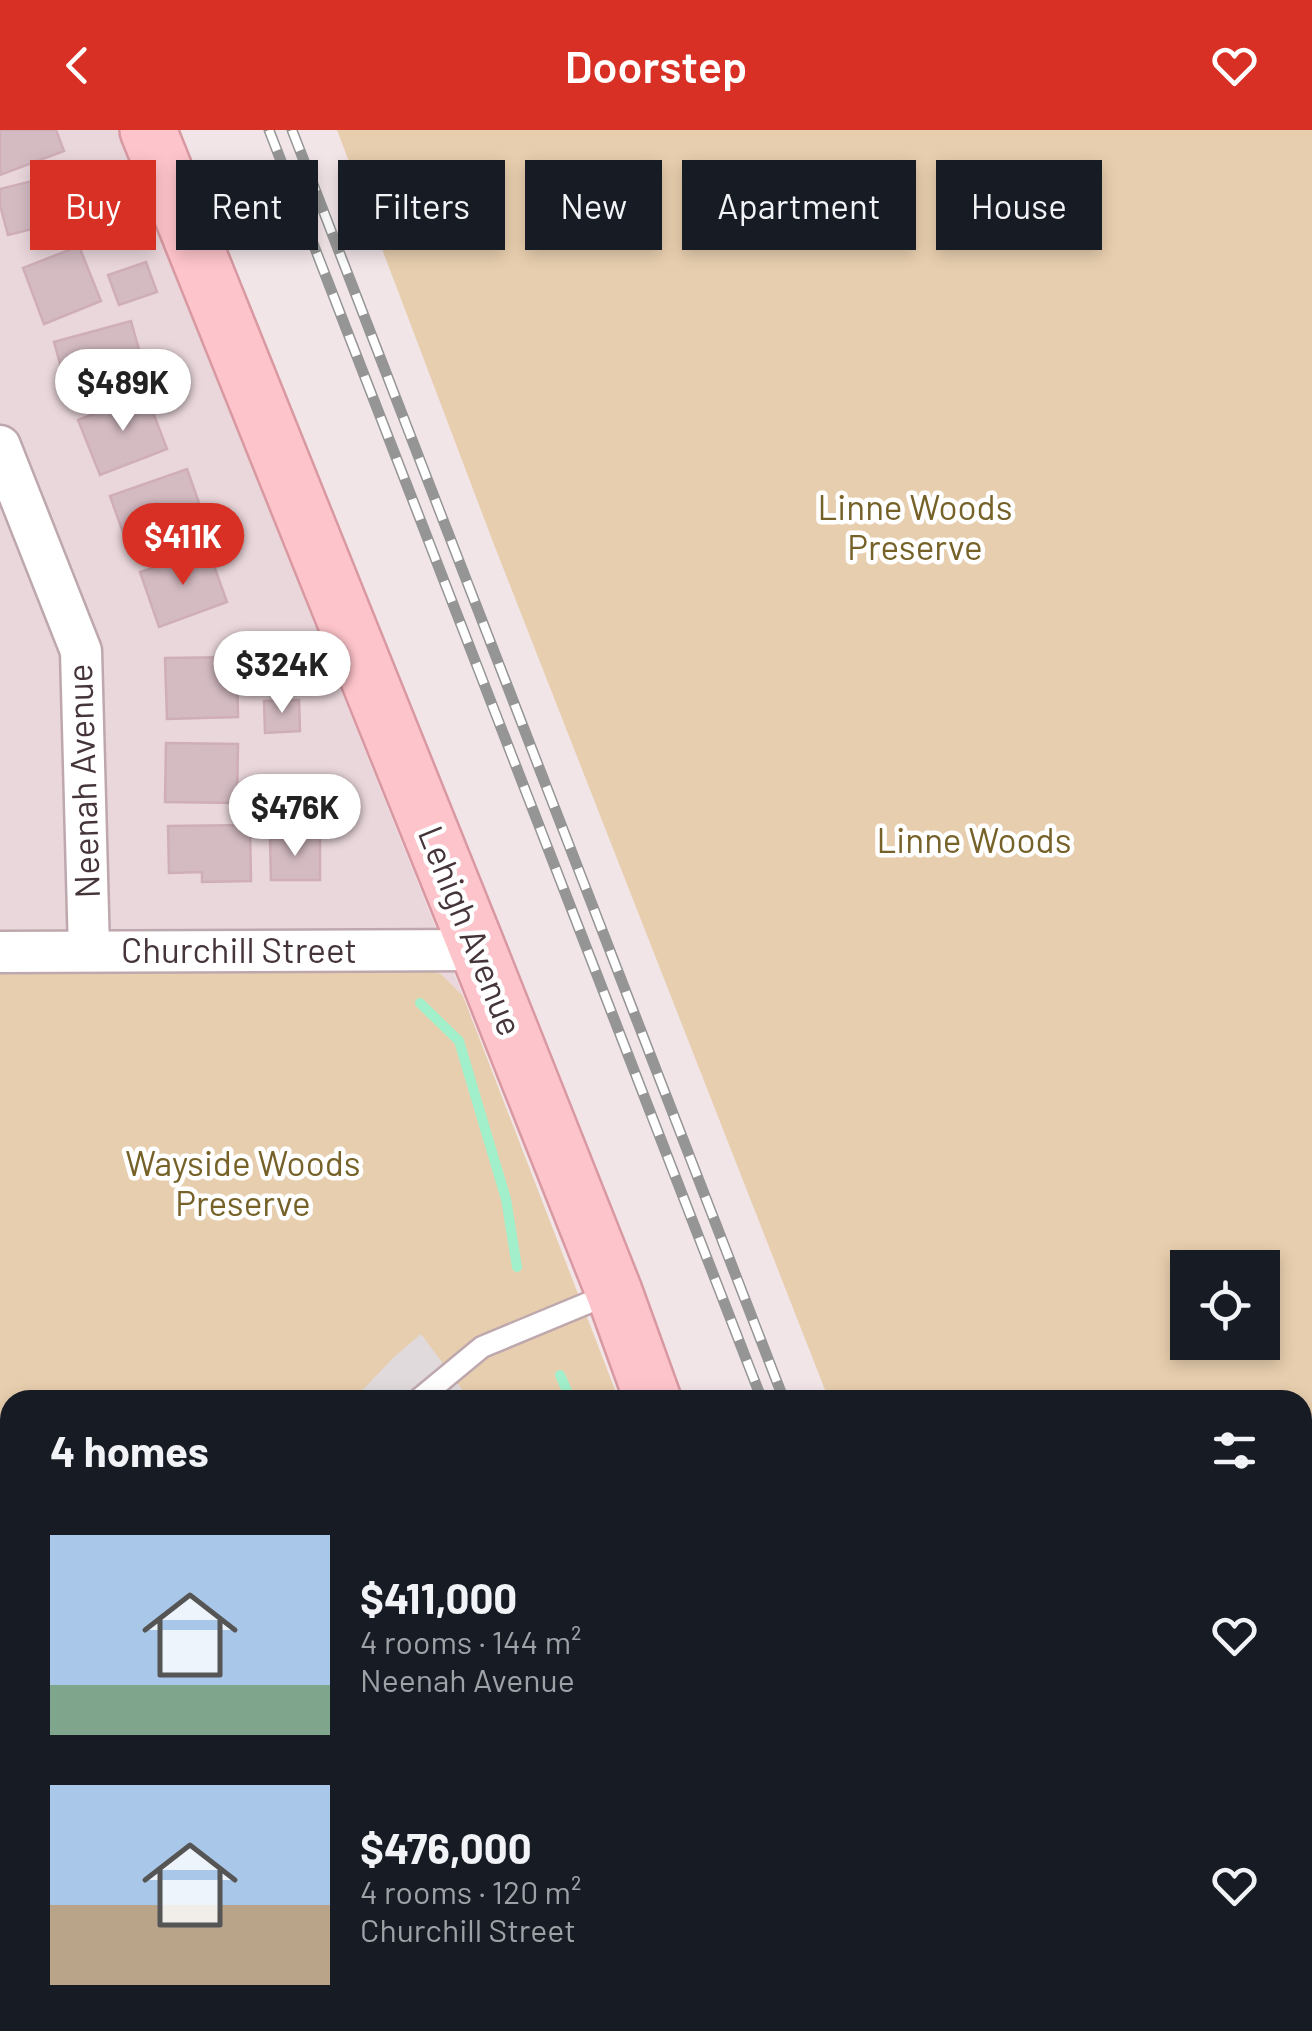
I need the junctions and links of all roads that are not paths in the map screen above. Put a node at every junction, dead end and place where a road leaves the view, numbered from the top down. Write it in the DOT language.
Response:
graph roads {
  1 [pos="148,130"];
  2 [pos="0,446"];
  3 [pos="478,950"];
  4 [pos="0,952"];
  5 [pos="90,952"];
  6 [pos="614,1292"];
  7 [pos="430,1390"];
  8 [pos="649,1390"];
  1 -- 3 [label="street, Lehigh Avenue"];
  2 -- 5 [label="street, Neenah Avenue"];
  3 -- 5 [label="street, Churchill Street"];
  3 -- 6 [label="street, Lehigh Avenue"];
  4 -- 5 [label="street, Churchill Street"];
  6 -- 7 [label="lane"];
  6 -- 8 [label="street, Lehigh Avenue"];
}
